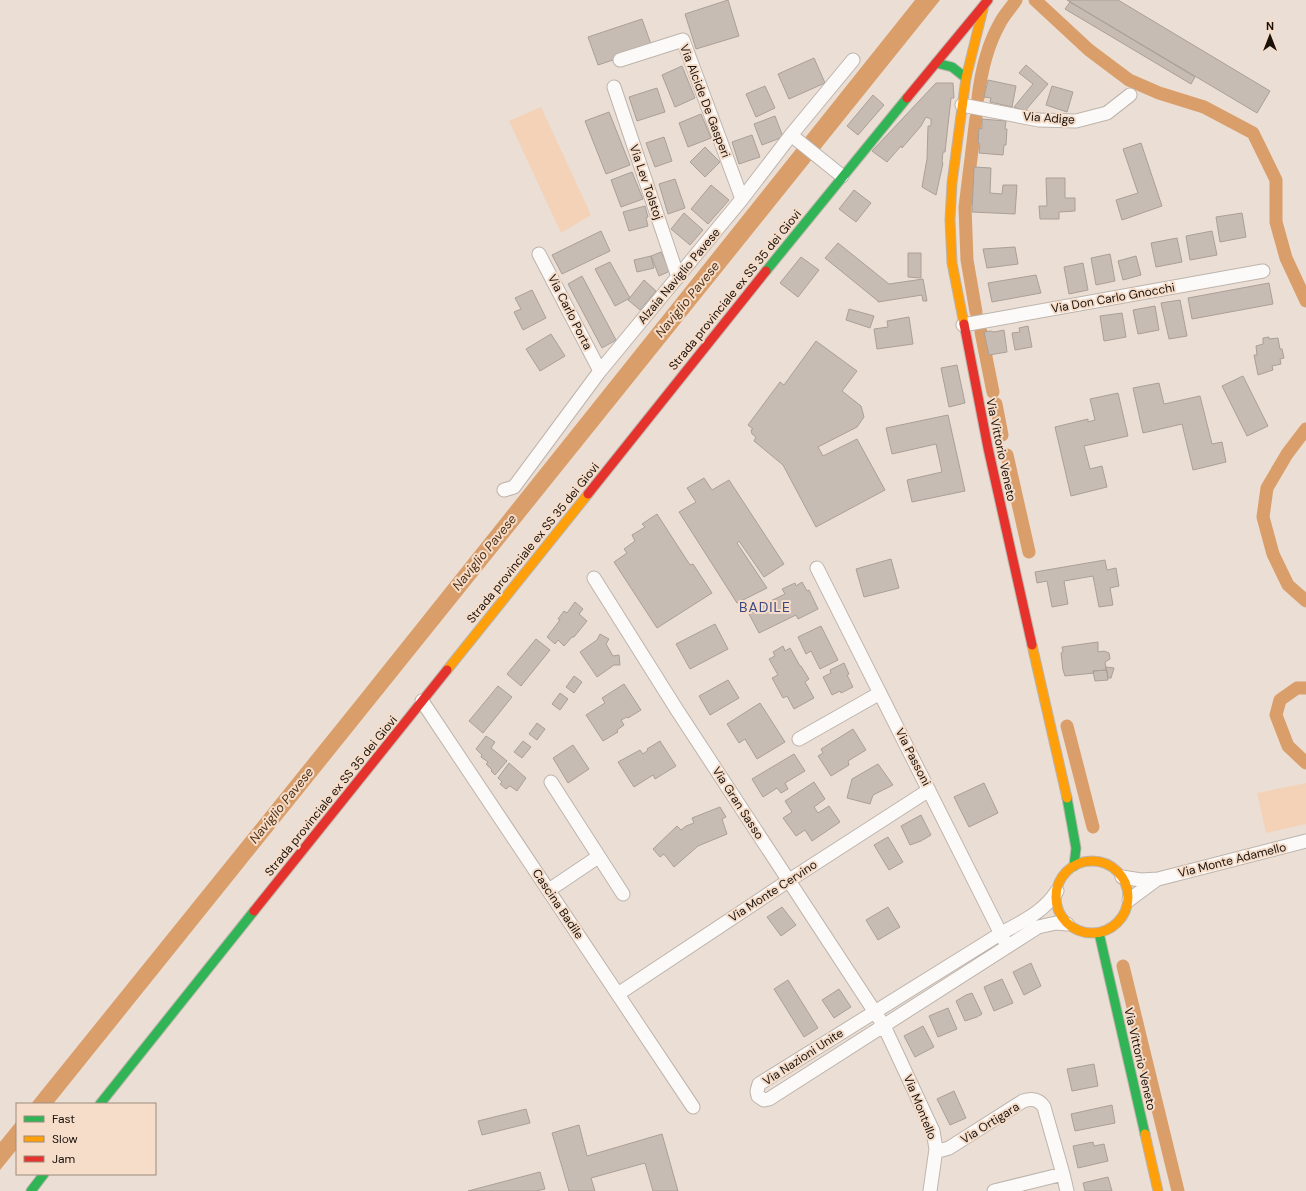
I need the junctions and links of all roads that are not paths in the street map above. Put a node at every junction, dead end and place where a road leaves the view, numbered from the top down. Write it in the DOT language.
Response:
graph roads {
  1 [pos="986,3"];
  2 [pos="620,60"];
  3 [pos="853,60"];
  4 [pos="936,63"];
  5 [pos="966,78"];
  6 [pos="614,87"];
  7 [pos="1130,95"];
  8 [pos="962,105"];
  9 [pos="794,138"];
  10 [pos="842,176"];
  11 [pos="742,199"];
  12 [pos="539,254"];
  13 [pos="1264,272"];
  14 [pos="678,277"];
  15 [pos="963,325"];
  16 [pos="600,371"];
  17 [pos="504,490"];
  18 [pos="817,568"];
  19 [pos="594,578"];
  20 [pos="880,693"];
  21 [pos="422,701"];
  22 [pos="799,739"];
  23 [pos="551,782"];
  24 [pos="929,790"];
  25 [pos="1072,822"];
  26 [pos="1306,841"];
  27 [pos="598,857"];
  28 [pos="1095,861"];
  29 [pos="1074,866"];
  30 [pos="1122,877"];
  31 [pos="1158,879"];
  32 [pos="788,881"];
  33 [pos="549,890"];
  34 [pos="1056,891"];
  35 [pos="623,894"];
  36 [pos="1129,900"];
  37 [pos="1067,924"];
  38 [pos="1099,933"];
  39 [pos="1000,934"];
  40 [pos="1007,947"];
  41 [pos="618,994"];
  42 [pos="874,1011"];
  43 [pos="884,1026"];
  44 [pos="101,1103"];
  45 [pos="693,1107"];
  46 [pos="936,1149"];
  47 [pos="1063,1174"];
  48 [pos="43,1175"];
  49 [pos="30,1191"];
  50 [pos="930,1191"];
  51 [pos="994,1191"];
  52 [pos="1066,1191"];
  53 [pos="1158,1191"];
  1 -- 4 [label="street, Strada provinciale ex SS 35 dei Giovi"];
  1 -- 5 [label="street, Via Vittorio Veneto"];
  2 -- 11 [label="street, Via Alcide De Gasperi"];
  3 -- 9 [label="street, Alzaia Naviglio Pavese"];
  4 -- 5 [label="street"];
  4 -- 10 [label="street, Strada provinciale ex SS 35 dei Giovi"];
  5 -- 8 [label="street, Via Vittorio Veneto"];
  6 -- 14 [label="street, Via Lev Tolstoj"];
  7 -- 8 [label="street, Via Adige"];
  8 -- 15 [label="street, Via Vittorio Veneto"];
  9 -- 10 [label="street"];
  9 -- 11 [label="street, Alzaia Naviglio Pavese"];
  10 -- 21 [label="street, Strada provinciale ex SS 35 dei Giovi"];
  11 -- 14 [label="street, Alzaia Naviglio Pavese"];
  12 -- 16 [label="street, Via Carlo Porta"];
  13 -- 15 [label="street, Via Don Carlo Gnocchi"];
  14 -- 16 [label="street, Alzaia Naviglio Pavese"];
  15 -- 25 [label="street, Via Vittorio Veneto"];
  16 -- 17 [label="street, Alzaia Naviglio Pavese"];
  18 -- 20 [label="street, Via Passoni"];
  19 -- 32 [label="street, Via Gran Sasso"];
  20 -- 22 [label="street"];
  20 -- 24 [label="street, Via Passoni"];
  21 -- 33 [label="street, Cascina Badile"];
  21 -- 44 [label="street, Strada provinciale ex SS 35 dei Giovi"];
  23 -- 27 [label="street"];
  24 -- 32 [label="street, Via Monte Cervino"];
  24 -- 39 [label="street, Via Passoni"];
  25 -- 28 [label="street, Via Vittorio Veneto"];
  25 -- 29 [label="street, Via Vittorio Veneto"];
  26 -- 31 [label="street, Via Monte Adamello"];
  27 -- 33 [label="street"];
  27 -- 35 [label="street"];
  28 -- 29 [label="street"];
  28 -- 30 [label="street"];
  29 -- 34 [label="street"];
  30 -- 31 [label="street, Via Monte Adamello"];
  30 -- 36 [label="street"];
  31 -- 36 [label="street, Via Monte Adamello"];
  32 -- 41 [label="street, Via Monte Cervino"];
  32 -- 42 [label="street, Via Gran Sasso"];
  33 -- 41 [label="street, Cascina Badile"];
  34 -- 37 [label="street"];
  34 -- 39 [label="street, Via Nazioni Unite"];
  36 -- 38 [label="street"];
  37 -- 38 [label="street"];
  37 -- 40 [label="street, Via Nazioni Unite"];
  38 -- 53 [label="street, Via Vittorio Veneto"];
  39 -- 40 [label="street, Via Passoni"];
  39 -- 42 [label="street, Via Nazioni Unite"];
  40 -- 43 [label="street, Via Nazioni Unite"];
  41 -- 45 [label="street, Cascina Badile"];
  42 -- 43 [label="street, Via Gran Sasso"];
  42 -- 43 [label="street, Via Nazioni Unite"];
  43 -- 46 [label="street, Via Montello"];
  46 -- 47 [label="street, Via Ortigara"];
  46 -- 50 [label="street, Via Montello"];
  47 -- 51 [label="street"];
  47 -- 52 [label="street"];
  48 -- 49 [label="street"];
}
